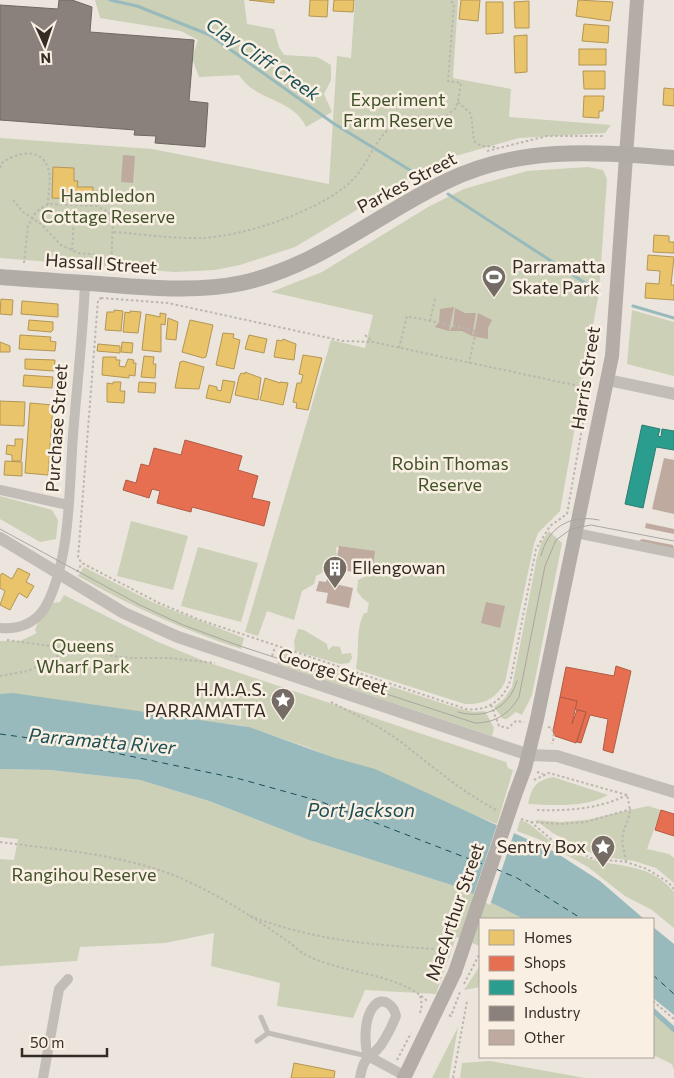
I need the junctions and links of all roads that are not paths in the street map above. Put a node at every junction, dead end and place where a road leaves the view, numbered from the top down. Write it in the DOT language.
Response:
graph roads {
  1 [pos="637,0"];
  2 [pos="626,154"];
  3 [pos="674,158"];
  4 [pos="0,277"];
  5 [pos="85,283"];
  6 [pos="198,288"];
  7 [pos="608,380"];
  8 [pos="674,394"];
  9 [pos="0,490"];
  10 [pos="68,505"];
  11 [pos="576,533"];
  12 [pos="0,538"];
  13 [pos="674,553"];
  14 [pos="58,575"];
  15 [pos="0,628"];
  16 [pos="529,755"];
  17 [pos="674,792"];
  18 [pos="68,978"];
  19 [pos="261,1017"];
  20 [pos="268,1033"];
  21 [pos="257,1041"];
  22 [pos="368,1056"];
  23 [pos="405,1077"];
  24 [pos="43,1078"];
  25 [pos="360,1078"];
  1 -- 2 [label="main road, Harris Street"];
  2 -- 3 [label="main road, Parkes Street"];
  2 -- 6 [label="main road, Parkes Street"];
  2 -- 7 [label="main road, Harris Street"];
  4 -- 5 [label="main road, Hassall Street"];
  5 -- 6 [label="main road, Hassall Street"];
  5 -- 10 [label="street, Purchase Street"];
  7 -- 8 [label="street"];
  7 -- 11 [label="main road, Harris Street"];
  9 -- 10 [label="street"];
  10 -- 14 [label="street, Purchase Street"];
  11 -- 13 [label="street"];
  11 -- 16 [label="main road, Harris Street"];
  12 -- 14 [label="street, George Street"];
  14 -- 15 [label="street, Purchase Street"];
  14 -- 16 [label="street, George Street"];
  16 -- 17 [label="street, George Street"];
  16 -- 23 [label="main road, MacArthur Street, bridge"];
  18 -- 24 [label="street"];
  19 -- 20 [label="lane"];
  20 -- 21 [label="lane"];
  20 -- 22 [label="lane"];
  22 -- 22 [label="street"];
  22 -- 23 [label="street, MacArthur Street"];
  22 -- 25 [label="street"];
}
